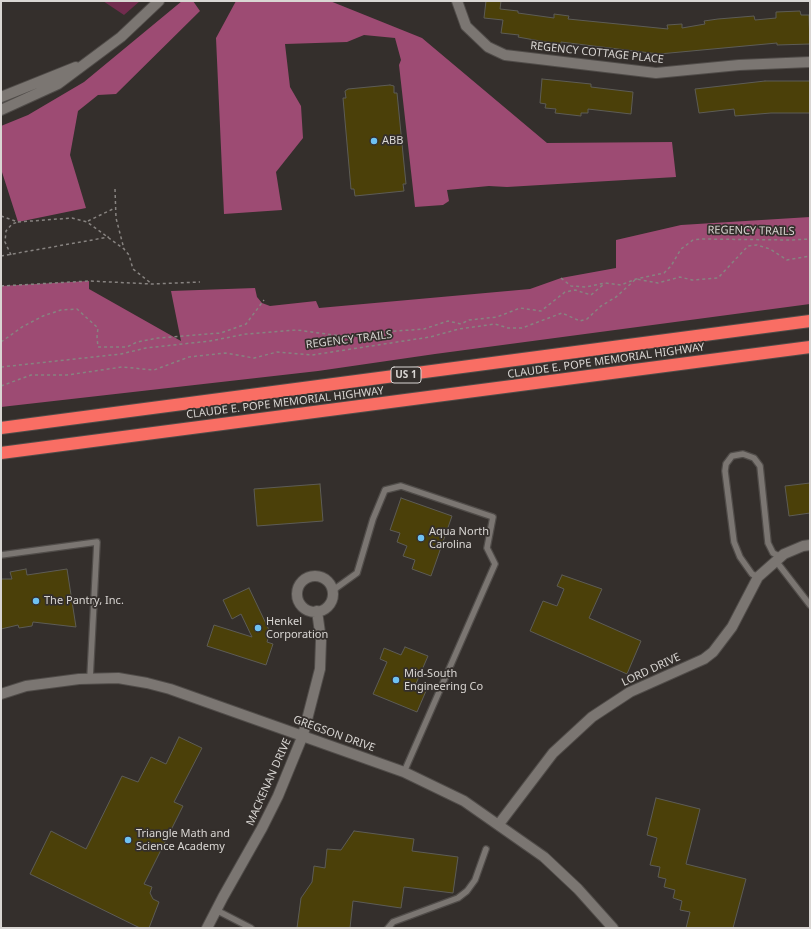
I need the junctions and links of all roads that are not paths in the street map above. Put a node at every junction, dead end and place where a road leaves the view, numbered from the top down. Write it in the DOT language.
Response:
graph roads {
  1 [pos="158,1"];
  2 [pos="457,1"];
  3 [pos="810,62"];
  4 [pos="85,64"];
  5 [pos="1,97"];
  6 [pos="1,110"];
  7 [pos="810,322"];
  8 [pos="810,347"];
  9 [pos="1,428"];
  10 [pos="1,453"];
  11 [pos="810,545"];
  12 [pos="1,555"];
  13 [pos="778,559"];
  14 [pos="758,577"];
  15 [pos="332,591"];
  16 [pos="810,604"];
  17 [pos="317,611"];
  18 [pos="90,678"];
  19 [pos="1,694"];
  20 [pos="302,735"];
  21 [pos="404,772"];
  22 [pos="499,824"];
  23 [pos="486,849"];
  24 [pos="216,910"];
  25 [pos="211,927"];
  26 [pos="251,928"];
  27 [pos="388,928"];
  28 [pos="613,928"];
  1 -- 4 [label="street"];
  2 -- 3 [label="street, REGENCY COTTAGE PLACE"];
  4 -- 5 [label="street"];
  4 -- 6 [label="street"];
  7 -- 9 [label="highway, CLAUDE E. POPE MEMORIAL HIGHWAY / US 1"];
  8 -- 10 [label="highway, CLAUDE E. POPE MEMORIAL HIGHWAY / US 1"];
  11 -- 13 [label="street, LORD DRIVE"];
  12 -- 18 [label="lane"];
  13 -- 14 [label="street, LORD DRIVE"];
  13 -- 14 [label="lane"];
  13 -- 16 [label="lane"];
  14 -- 22 [label="street, LORD DRIVE"];
  15 -- 17 [label="street"];
  15 -- 17 [label="street"];
  15 -- 21 [label="lane"];
  17 -- 20 [label="street, MACKENAN DRIVE"];
  18 -- 19 [label="street, GREGSON DRIVE"];
  18 -- 20 [label="street, GREGSON DRIVE"];
  20 -- 21 [label="street, GREGSON DRIVE"];
  20 -- 24 [label="street, MACKENAN DRIVE"];
  21 -- 22 [label="street, GREGSON DRIVE"];
  22 -- 28 [label="street, GREGSON DRIVE"];
  23 -- 27 [label="lane"];
  24 -- 25 [label="street, MACKENAN DRIVE"];
  24 -- 26 [label="lane"];
}
